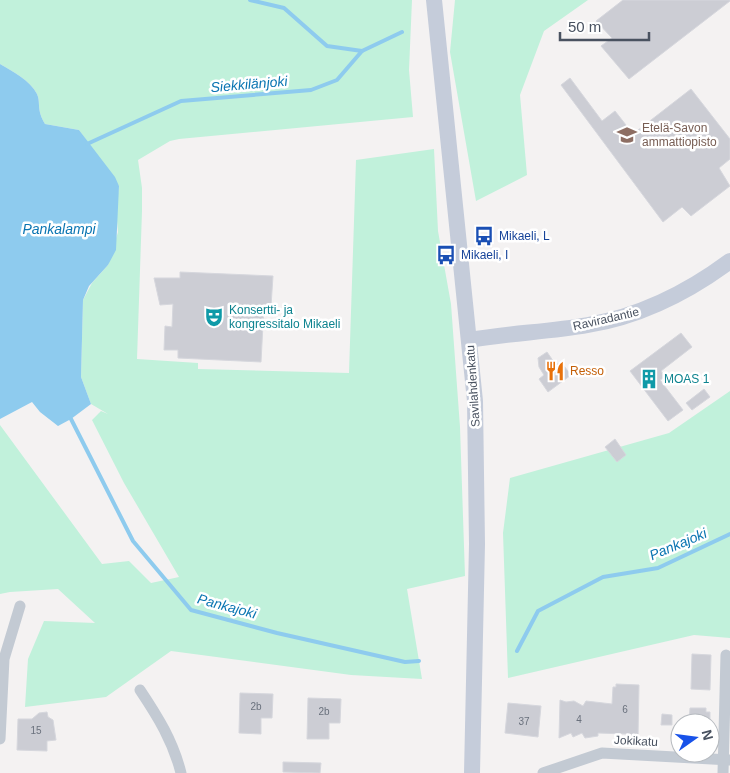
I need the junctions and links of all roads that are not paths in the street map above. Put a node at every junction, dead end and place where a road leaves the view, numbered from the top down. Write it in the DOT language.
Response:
graph roads {
  1 [pos="434,0"];
  2 [pos="730,261"];
  3 [pos="470,340"];
  4 [pos="20,606"];
  5 [pos="726,655"];
  6 [pos="140,690"];
  7 [pos="0,739"];
  8 [pos="727,760"];
  9 [pos="181,773"];
  10 [pos="472,773"];
  11 [pos="544,773"];
  12 [pos="723,773"];
  1 -- 3 [label="main road, Savilahdenkatu"];
  2 -- 3 [label="main road, Raviradantie"];
  3 -- 10 [label="main road, Savilahdenkatu"];
  4 -- 7 [label="street"];
  5 -- 8 [label="street"];
  6 -- 9 [label="street"];
  8 -- 11 [label="street, Jokikatu"];
  8 -- 12 [label="street"];
}
